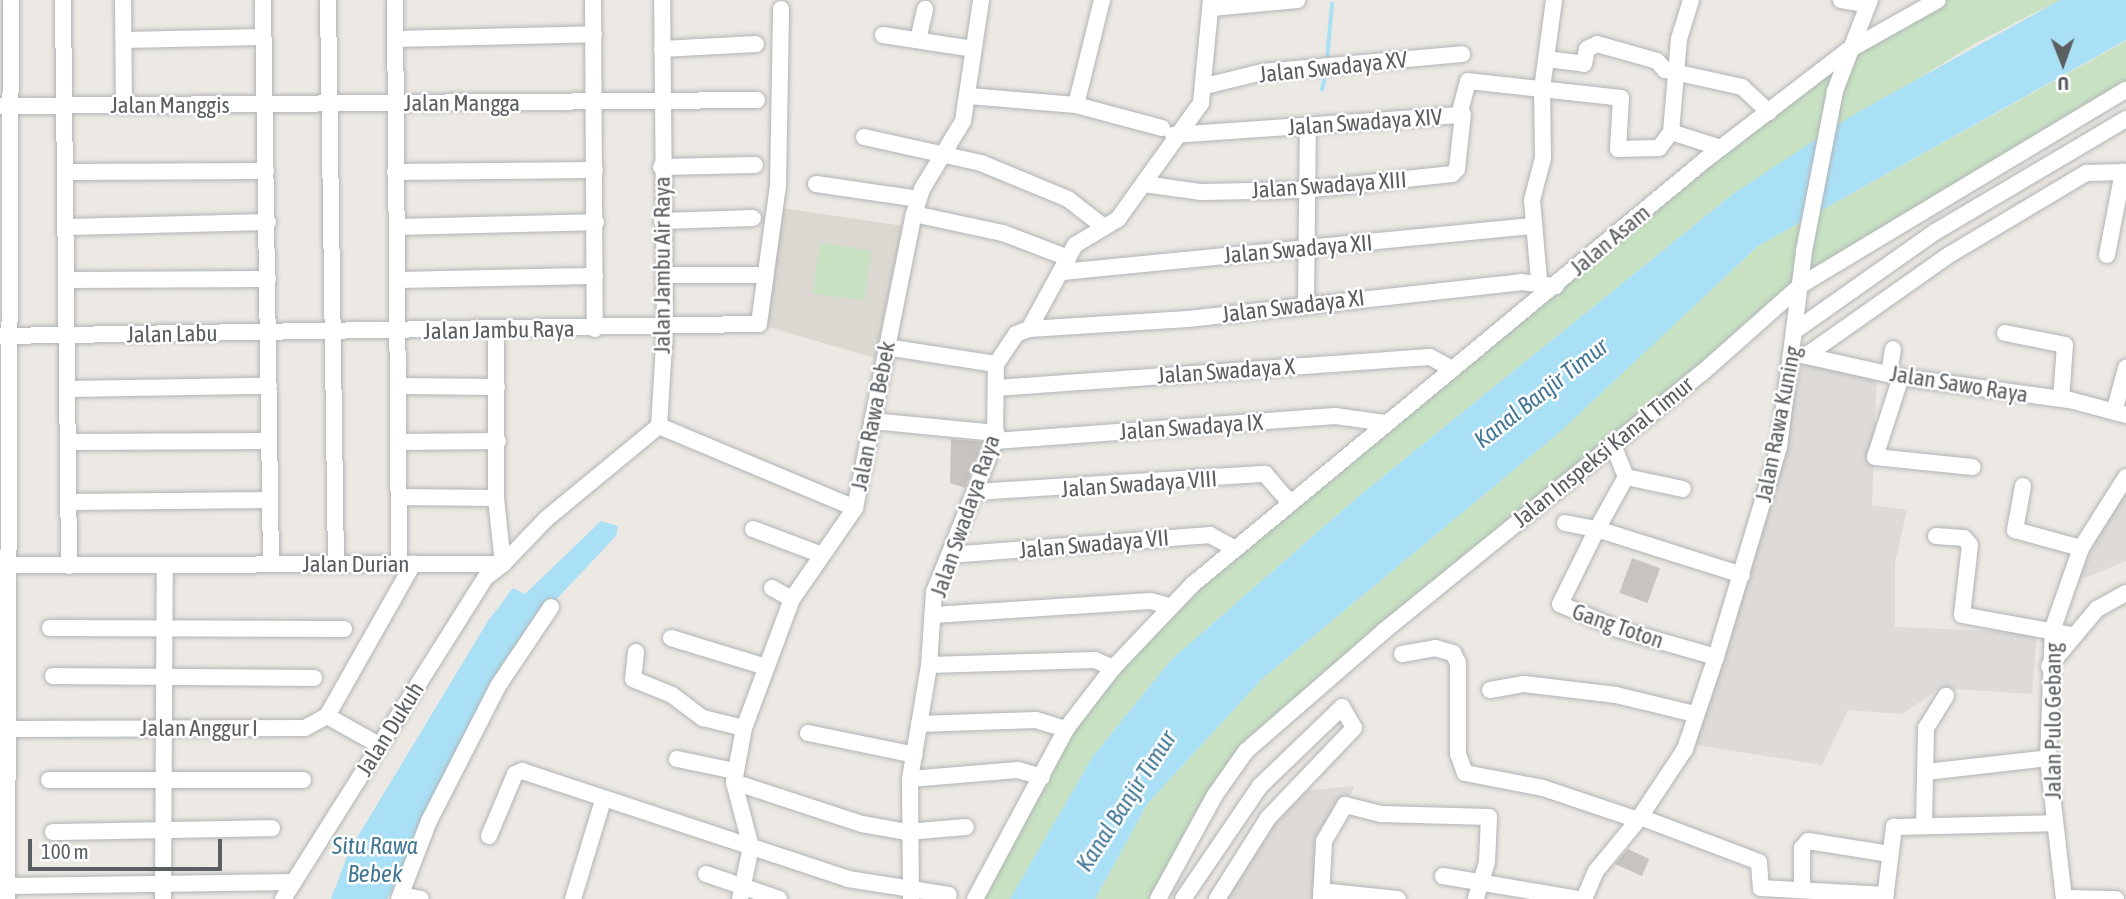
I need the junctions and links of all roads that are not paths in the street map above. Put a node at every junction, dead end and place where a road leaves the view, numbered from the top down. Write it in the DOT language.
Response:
graph roads {
  1 [pos="11,0"];
  2 [pos="63,0"];
  3 [pos="123,0"];
  4 [pos="263,0"];
  5 [pos="328,0"];
  6 [pos="395,0"];
  7 [pos="593,0"];
  8 [pos="662,0"];
  9 [pos="981,0"];
  10 [pos="1102,0"];
  11 [pos="1298,0"];
  12 [pos="1555,0"];
  13 [pos="1691,0"];
  14 [pos="1841,0"];
  15 [pos="1938,0"];
  16 [pos="1869,2"];
  17 [pos="1211,4"];
  18 [pos="781,9"];
  19 [pos="925,9"];
  20 [pos="594,34"];
  21 [pos="883,35"];
  22 [pos="263,37"];
  23 [pos="395,39"];
  24 [pos="124,40"];
  25 [pos="918,40"];
  26 [pos="756,44"];
  27 [pos="973,48"];
  28 [pos="662,49"];
  29 [pos="1847,51"];
  30 [pos="1462,54"];
  31 [pos="1546,59"];
  32 [pos="1678,72"];
  33 [pos="1205,86"];
  34 [pos="1542,89"];
  35 [pos="2126,90"];
  36 [pos="969,96"];
  37 [pos="757,100"];
  38 [pos="394,103"];
  39 [pos="662,103"];
  40 [pos="329,104"];
  41 [pos="596,104"];
  42 [pos="264,105"];
  43 [pos="1076,105"];
  44 [pos="5,106"];
  45 [pos="67,106"];
  46 [pos="124,106"];
  47 [pos="1769,112"];
  48 [pos="1463,114"];
  49 [pos="2126,119"];
  50 [pos="1312,126"];
  51 [pos="1168,132"];
  52 [pos="1671,132"];
  53 [pos="864,137"];
  54 [pos="1721,148"];
  55 [pos="2076,148"];
  56 [pos="943,154"];
  57 [pos="755,165"];
  58 [pos="661,167"];
  59 [pos="596,170"];
  60 [pos="266,171"];
  61 [pos="67,172"];
  62 [pos="395,172"];
  63 [pos="2124,172"];
  64 [pos="2094,174"];
  65 [pos="816,184"];
  66 [pos="1144,184"];
  67 [pos="1313,190"];
  68 [pos="916,206"];
  69 [pos="753,218"];
  70 [pos="662,221"];
  71 [pos="268,222"];
  72 [pos="596,222"];
  73 [pos="1535,226"];
  74 [pos="68,227"];
  75 [pos="397,227"];
  76 [pos="1104,227"];
  77 [pos="1310,246"];
  78 [pos="2107,255"];
  79 [pos="1065,265"];
  80 [pos="666,275"];
  81 [pos="756,275"];
  82 [pos="595,276"];
  83 [pos="268,279"];
  84 [pos="68,280"];
  85 [pos="398,280"];
  86 [pos="1539,280"];
  87 [pos="1801,285"];
  88 [pos="1556,286"];
  89 [pos="1310,303"];
  90 [pos="595,329"];
  91 [pos="1029,329"];
  92 [pos="496,330"];
  93 [pos="665,330"];
  94 [pos="1796,330"];
  95 [pos="333,332"];
  96 [pos="399,332"];
  97 [pos="268,333"];
  98 [pos="2005,333"];
  99 [pos="69,335"];
  100 [pos="5,336"];
  101 [pos="886,347"];
  102 [pos="1893,349"];
  103 [pos="1800,354"];
  104 [pos="996,364"];
  105 [pos="2126,368"];
  106 [pos="1453,369"];
  107 [pos="1895,375"];
  108 [pos="269,386"];
  109 [pos="399,386"];
  110 [pos="497,387"];
  111 [pos="996,388"];
  112 [pos="68,389"];
  113 [pos="2061,399"];
  114 [pos="2120,413"];
  115 [pos="872,421"];
  116 [pos="1386,423"];
  117 [pos="661,427"];
  118 [pos="996,437"];
  119 [pos="269,441"];
  120 [pos="498,441"];
  121 [pos="68,442"];
  122 [pos="399,442"];
  123 [pos="1613,444"];
  124 [pos="1972,467"];
  125 [pos="1626,477"];
  126 [pos="2126,477"];
  127 [pos="2023,486"];
  128 [pos="1683,489"];
  129 [pos="975,492"];
  130 [pos="398,497"];
  131 [pos="496,498"];
  132 [pos="270,500"];
  133 [pos="1292,500"];
  134 [pos="68,502"];
  135 [pos="855,508"];
  136 [pos="1564,523"];
  137 [pos="752,529"];
  138 [pos="1597,529"];
  139 [pos="1936,536"];
  140 [pos="2081,548"];
  141 [pos="1235,549"];
  142 [pos="819,554"];
  143 [pos="949,555"];
  144 [pos="336,563"];
  145 [pos="271,564"];
  146 [pos="406,564"];
  147 [pos="503,564"];
  148 [pos="4,565"];
  149 [pos="69,566"];
  150 [pos="165,567"];
  151 [pos="1742,575"];
  152 [pos="772,588"];
  153 [pos="2126,593"];
  154 [pos="792,598"];
  155 [pos="1170,606"];
  156 [pos="551,607"];
  157 [pos="933,615"];
  158 [pos="50,628"];
  159 [pos="165,628"];
  160 [pos="2053,628"];
  161 [pos="344,629"];
  162 [pos="2072,635"];
  163 [pos="671,638"];
  164 [pos="636,652"];
  165 [pos="1402,654"];
  166 [pos="1716,657"];
  167 [pos="929,665"];
  168 [pos="2049,666"];
  169 [pos="766,667"];
  170 [pos="1113,668"];
  171 [pos="52,676"];
  172 [pos="165,677"];
  173 [pos="314,678"];
  174 [pos="1490,690"];
  175 [pos="1946,696"];
  176 [pos="1695,714"];
  177 [pos="327,716"];
  178 [pos="919,724"];
  179 [pos="164,728"];
  180 [pos="744,728"];
  181 [pos="6,729"];
  182 [pos="1066,729"];
  183 [pos="808,733"];
  184 [pos="379,745"];
  185 [pos="915,755"];
  186 [pos="2048,758"];
  187 [pos="677,759"];
  188 [pos="1926,772"];
  189 [pos="734,776"];
  190 [pos="1042,777"];
  191 [pos="164,779"];
  192 [pos="910,779"];
  193 [pos="49,780"];
  194 [pos="303,780"];
  195 [pos="603,800"];
  196 [pos="1639,819"];
  197 [pos="2054,823"];
  198 [pos="1924,825"];
  199 [pos="966,827"];
  200 [pos="272,828"];
  201 [pos="164,830"];
  202 [pos="53,832"];
  203 [pos="907,832"];
  204 [pos="489,836"];
  205 [pos="751,847"];
  206 [pos="1890,854"];
  207 [pos="706,874"];
  208 [pos="1443,876"];
  209 [pos="164,882"];
  210 [pos="294,882"];
  211 [pos="1802,890"];
  212 [pos="1478,891"];
  213 [pos="7,893"];
  214 [pos="742,893"];
  215 [pos="1760,893"];
  216 [pos="949,895"];
  217 [pos="1321,895"];
  218 [pos="911,896"];
  219 [pos="400,897"];
  220 [pos="1885,897"];
  221 [pos="2064,898"];
  222 [pos="163,899"];
  223 [pos="283,899"];
  224 [pos="421,899"];
  225 [pos="573,899"];
  226 [pos="779,899"];
  227 [pos="975,899"];
  228 [pos="1158,899"];
  229 [pos="1183,899"];
  230 [pos="1217,899"];
  231 [pos="1398,899"];
  232 [pos="1582,899"];
  233 [pos="2116,899"];
  1 -- 44 [label="street"];
  2 -- 45 [label="street"];
  3 -- 24 [label="street"];
  4 -- 22 [label="street"];
  5 -- 40 [label="street"];
  6 -- 23 [label="street"];
  7 -- 20 [label="street"];
  8 -- 28 [label="street, Jalan Jambu Air Raya"];
  9 -- 27 [label="street, Jalan Rawa Bebek"];
  10 -- 43 [label="street"];
  11 -- 17 [label="street"];
  12 -- 31 [label="street"];
  13 -- 32 [label="street"];
  14 -- 16 [label="street"];
  15 -- 29 [label="street, Jalan Asam"];
  16 -- 29 [label="street, Jalan Rawa Kuning"];
  17 -- 33 [label="street"];
  18 -- 93 [label="street, Jalan Jambu Raya"];
  19 -- 25 [label="street"];
  20 -- 23 [label="street"];
  20 -- 41 [label="street"];
  21 -- 25 [label="street"];
  22 -- 24 [label="street"];
  22 -- 42 [label="street"];
  23 -- 38 [label="street"];
  24 -- 46 [label="street"];
  25 -- 27 [label="street"];
  26 -- 28 [label="street"];
  27 -- 36 [label="street, Jalan Rawa Bebek"];
  28 -- 39 [label="street, Jalan Jambu Air Raya"];
  29 -- 47 [label="street, Jalan Asam"];
  29 -- 87 [label="street, Jalan Rawa Kuning"];
  30 -- 33 [label="street, Jalan Swadaya XV"];
  31 -- 32 [label="street"];
  31 -- 34 [label="street"];
  32 -- 47 [label="street"];
  32 -- 52 [label="street"];
  33 -- 51 [label="street"];
  34 -- 48 [label="street, Jalan Swadaya XIV"];
  34 -- 52 [label="street, Jalan Swadaya XIV"];
  34 -- 73 [label="street"];
  35 -- 87 [label="street, Jalan Inspeksi Kanal Timur"];
  36 -- 43 [label="street, Jalan Swadaya XIV"];
  36 -- 56 [label="street, Jalan Rawa Bebek"];
  37 -- 39 [label="street, Jalan Mangga"];
  38 -- 40 [label="street, Jalan Mangga"];
  38 -- 41 [label="street, Jalan Mangga"];
  38 -- 62 [label="street"];
  39 -- 41 [label="street, Jalan Mangga"];
  39 -- 58 [label="street, Jalan Jambu Air Raya"];
  40 -- 42 [label="street, Jalan Manggis"];
  40 -- 95 [label="street"];
  41 -- 59 [label="street"];
  42 -- 46 [label="street, Jalan Manggis"];
  42 -- 60 [label="street"];
  43 -- 51 [label="street, Jalan Swadaya XIV"];
  44 -- 45 [label="street, Jalan Manggis"];
  44 -- 100 [label="street"];
  45 -- 46 [label="street, Jalan Manggis"];
  45 -- 61 [label="street"];
  47 -- 54 [label="street, Jalan Asam"];
  48 -- 50 [label="street, Jalan Swadaya XIV"];
  48 -- 67 [label="street, Jalan Swadaya XIII"];
  49 -- 55 [label="street"];
  50 -- 51 [label="street, Jalan Swadaya XIV"];
  50 -- 67 [label="street"];
  51 -- 66 [label="street"];
  52 -- 54 [label="street"];
  53 -- 56 [label="street"];
  54 -- 88 [label="street, Jalan Asam"];
  55 -- 64 [label="street"];
  55 -- 94 [label="street"];
  56 -- 68 [label="street, Jalan Rawa Bebek"];
  56 -- 76 [label="street"];
  57 -- 58 [label="street"];
  58 -- 70 [label="street, Jalan Jambu Air Raya"];
  59 -- 62 [label="street"];
  59 -- 72 [label="street"];
  60 -- 61 [label="street"];
  60 -- 71 [label="street"];
  61 -- 74 [label="street"];
  62 -- 75 [label="street"];
  63 -- 64 [label="street"];
  63 -- 78 [label="street"];
  64 -- 103 [label="street"];
  65 -- 68 [label="street"];
  66 -- 67 [label="street, Jalan Swadaya XIII"];
  66 -- 76 [label="street"];
  67 -- 77 [label="street"];
  68 -- 79 [label="street"];
  68 -- 101 [label="street, Jalan Rawa Bebek"];
  69 -- 70 [label="street"];
  70 -- 80 [label="street, Jalan Jambu Air Raya"];
  71 -- 74 [label="street"];
  71 -- 83 [label="street"];
  72 -- 75 [label="street"];
  72 -- 82 [label="street"];
  73 -- 77 [label="street, Jalan Swadaya XII"];
  73 -- 86 [label="street"];
  74 -- 84 [label="street"];
  75 -- 85 [label="street"];
  76 -- 79 [label="street"];
  77 -- 79 [label="street, Jalan Swadaya XII"];
  77 -- 89 [label="street"];
  79 -- 91 [label="street"];
  80 -- 81 [label="street"];
  80 -- 93 [label="street, Jalan Jambu Air Raya"];
  82 -- 85 [label="street"];
  82 -- 90 [label="street"];
  83 -- 84 [label="street"];
  83 -- 97 [label="street"];
  84 -- 99 [label="street"];
  85 -- 96 [label="street"];
  86 -- 88 [label="street, Jalan Swadaya XI"];
  86 -- 89 [label="street, Jalan Swadaya XI"];
  87 -- 94 [label="street, Jalan Rawa Kuning"];
  87 -- 123 [label="street, Jalan Inspeksi Kanal Timur"];
  88 -- 106 [label="street, Jalan Asam"];
  89 -- 91 [label="street, Jalan Swadaya XI"];
  90 -- 92 [label="street, Jalan Jambu Raya"];
  90 -- 93 [label="street, Jalan Jambu Raya"];
  91 -- 104 [label="street"];
  92 -- 96 [label="street, Jalan Jambu Raya"];
  92 -- 110 [label="street"];
  93 -- 117 [label="street, Jalan Jambu Air Raya"];
  94 -- 103 [label="street, Jalan Rawa Kuning"];
  95 -- 96 [label="street, Jalan Jambu Raya"];
  95 -- 97 [label="street, Jalan Labu"];
  95 -- 144 [label="street"];
  96 -- 109 [label="street"];
  97 -- 99 [label="street, Jalan Labu"];
  97 -- 108 [label="street"];
  98 -- 113 [label="street"];
  99 -- 100 [label="street, Jalan Labu"];
  99 -- 112 [label="street"];
  100 -- 148 [label="street"];
  101 -- 104 [label="street"];
  101 -- 115 [label="street, Jalan Rawa Bebek"];
  102 -- 107 [label="street"];
  103 -- 107 [label="street, Jalan Sawo Raya"];
  103 -- 151 [label="street, Jalan Rawa Kuning"];
  104 -- 111 [label="street, Jalan Swadaya Raya"];
  105 -- 114 [label="street"];
  106 -- 111 [label="street, Jalan Swadaya X"];
  106 -- 116 [label="street, Jalan Asam"];
  107 -- 113 [label="street, Jalan Sawo Raya"];
  107 -- 124 [label="street"];
  108 -- 112 [label="street"];
  108 -- 119 [label="street"];
  109 -- 110 [label="street"];
  109 -- 122 [label="street"];
  110 -- 120 [label="street"];
  111 -- 118 [label="street, Jalan Swadaya Raya"];
  112 -- 121 [label="street"];
  113 -- 114 [label="street, Jalan Sawo Raya"];
  115 -- 118 [label="street, Jalan Swadaya IX"];
  115 -- 135 [label="street, Jalan Rawa Bebek"];
  116 -- 118 [label="street, Jalan Swadaya IX"];
  116 -- 133 [label="street, Jalan Asam"];
  117 -- 135 [label="street"];
  117 -- 147 [label="street"];
  118 -- 129 [label="street, Jalan Swadaya Raya"];
  119 -- 121 [label="street"];
  119 -- 132 [label="street"];
  120 -- 122 [label="street"];
  120 -- 131 [label="street"];
  121 -- 134 [label="street"];
  122 -- 130 [label="street"];
  123 -- 125 [label="street"];
  123 -- 228 [label="street, Jalan Inspeksi Kanal Timur"];
  125 -- 128 [label="street"];
  125 -- 138 [label="street"];
  126 -- 140 [label="street, Jalan Pulo Gebang"];
  127 -- 140 [label="street"];
  129 -- 133 [label="street, Jalan Swadaya VIII"];
  129 -- 143 [label="street, Jalan Swadaya Raya"];
  130 -- 131 [label="street"];
  130 -- 146 [label="street"];
  131 -- 147 [label="street"];
  132 -- 134 [label="street"];
  132 -- 145 [label="street"];
  133 -- 141 [label="street"];
  134 -- 149 [label="street"];
  135 -- 142 [label="street, Jalan Rawa Bebek"];
  136 -- 138 [label="street"];
  137 -- 142 [label="street"];
  138 -- 151 [label="street"];
  138 -- 166 [label="street, Gang Toton"];
  139 -- 160 [label="street"];
  140 -- 160 [label="street, Jalan Pulo Gebang"];
  141 -- 143 [label="street, Jalan Swadaya VII"];
  141 -- 155 [label="street"];
  142 -- 154 [label="street, Jalan Rawa Bebek"];
  143 -- 157 [label="street, Jalan Swadaya Raya"];
  144 -- 145 [label="street, Jalan Durian"];
  144 -- 146 [label="street, Jalan Durian"];
  145 -- 150 [label="street, Jalan Durian"];
  146 -- 147 [label="street, Jalan Durian"];
  146 -- 177 [label="street"];
  147 -- 184 [label="street, Jalan Dukuh"];
  148 -- 149 [label="street, Jalan Durian"];
  148 -- 181 [label="street"];
  149 -- 150 [label="street, Jalan Durian"];
  150 -- 159 [label="street"];
  151 -- 166 [label="street, Jalan Rawa Kuning"];
  152 -- 154 [label="street"];
  153 -- 162 [label="street"];
  154 -- 169 [label="street, Jalan Rawa Bebek"];
  155 -- 157 [label="street"];
  155 -- 170 [label="street"];
  156 -- 219 [label="street"];
  157 -- 167 [label="street, Jalan Swadaya Raya"];
  158 -- 159 [label="street"];
  159 -- 161 [label="street"];
  159 -- 172 [label="street"];
  160 -- 162 [label="street"];
  160 -- 168 [label="street, Jalan Pulo Gebang"];
  162 -- 168 [label="street"];
  163 -- 169 [label="street"];
  164 -- 180 [label="street"];
  165 -- 196 [label="street"];
  166 -- 176 [label="street, Jalan Rawa Kuning"];
  167 -- 170 [label="street"];
  167 -- 178 [label="street, Jalan Swadaya Raya"];
  168 -- 186 [label="street, Jalan Pulo Gebang"];
  169 -- 180 [label="street, Jalan Rawa Bebek"];
  170 -- 182 [label="street"];
  171 -- 172 [label="street"];
  172 -- 173 [label="street"];
  172 -- 179 [label="street"];
  174 -- 176 [label="street"];
  175 -- 188 [label="street"];
  176 -- 196 [label="street, Jalan Rawa Kuning"];
  177 -- 179 [label="street, Jalan Anggur I"];
  177 -- 184 [label="street"];
  178 -- 182 [label="street"];
  178 -- 185 [label="street, Jalan Swadaya Raya"];
  179 -- 181 [label="street, Jalan Anggur I"];
  179 -- 191 [label="street"];
  180 -- 189 [label="street, Jalan Rawa Bebek"];
  181 -- 213 [label="street"];
  182 -- 190 [label="street"];
  183 -- 185 [label="street"];
  184 -- 210 [label="street, Jalan Dukuh"];
  185 -- 192 [label="street, Jalan Swadaya Raya"];
  186 -- 188 [label="street"];
  186 -- 197 [label="street, Jalan Pulo Gebang"];
  187 -- 189 [label="street"];
  188 -- 198 [label="street"];
  189 -- 203 [label="street"];
  189 -- 205 [label="street, Jalan Rawa Bebek"];
  190 -- 192 [label="street"];
  190 -- 227 [label="street"];
  191 -- 193 [label="street"];
  191 -- 194 [label="street"];
  191 -- 201 [label="street"];
  192 -- 203 [label="street, Jalan Swadaya Raya"];
  195 -- 204 [label="street"];
  195 -- 205 [label="street"];
  195 -- 225 [label="street"];
  196 -- 215 [label="street"];
  196 -- 232 [label="street, Jalan Rawa Kuning"];
  197 -- 198 [label="street"];
  197 -- 221 [label="street, Jalan Pulo Gebang"];
  198 -- 206 [label="street"];
  199 -- 203 [label="street"];
  200 -- 201 [label="street"];
  201 -- 202 [label="street"];
  201 -- 209 [label="street"];
  203 -- 218 [label="street, Jalan Swadaya Raya"];
  205 -- 214 [label="street, Jalan Rawa Bebek"];
  205 -- 218 [label="street"];
  206 -- 211 [label="street"];
  206 -- 220 [label="street"];
  207 -- 214 [label="street"];
  208 -- 212 [label="street"];
  209 -- 210 [label="street"];
  209 -- 213 [label="street"];
  209 -- 222 [label="street"];
  210 -- 223 [label="street, Jalan Dukuh"];
  211 -- 215 [label="street"];
  211 -- 220 [label="street"];
  212 -- 217 [label="street"];
  212 -- 232 [label="street"];
  214 -- 226 [label="street"];
  216 -- 218 [label="street"];
  217 -- 231 [label="street"];
  219 -- 224 [label="street"];
  221 -- 233 [label="street"];
  229 -- 230 [label="street"];
}
